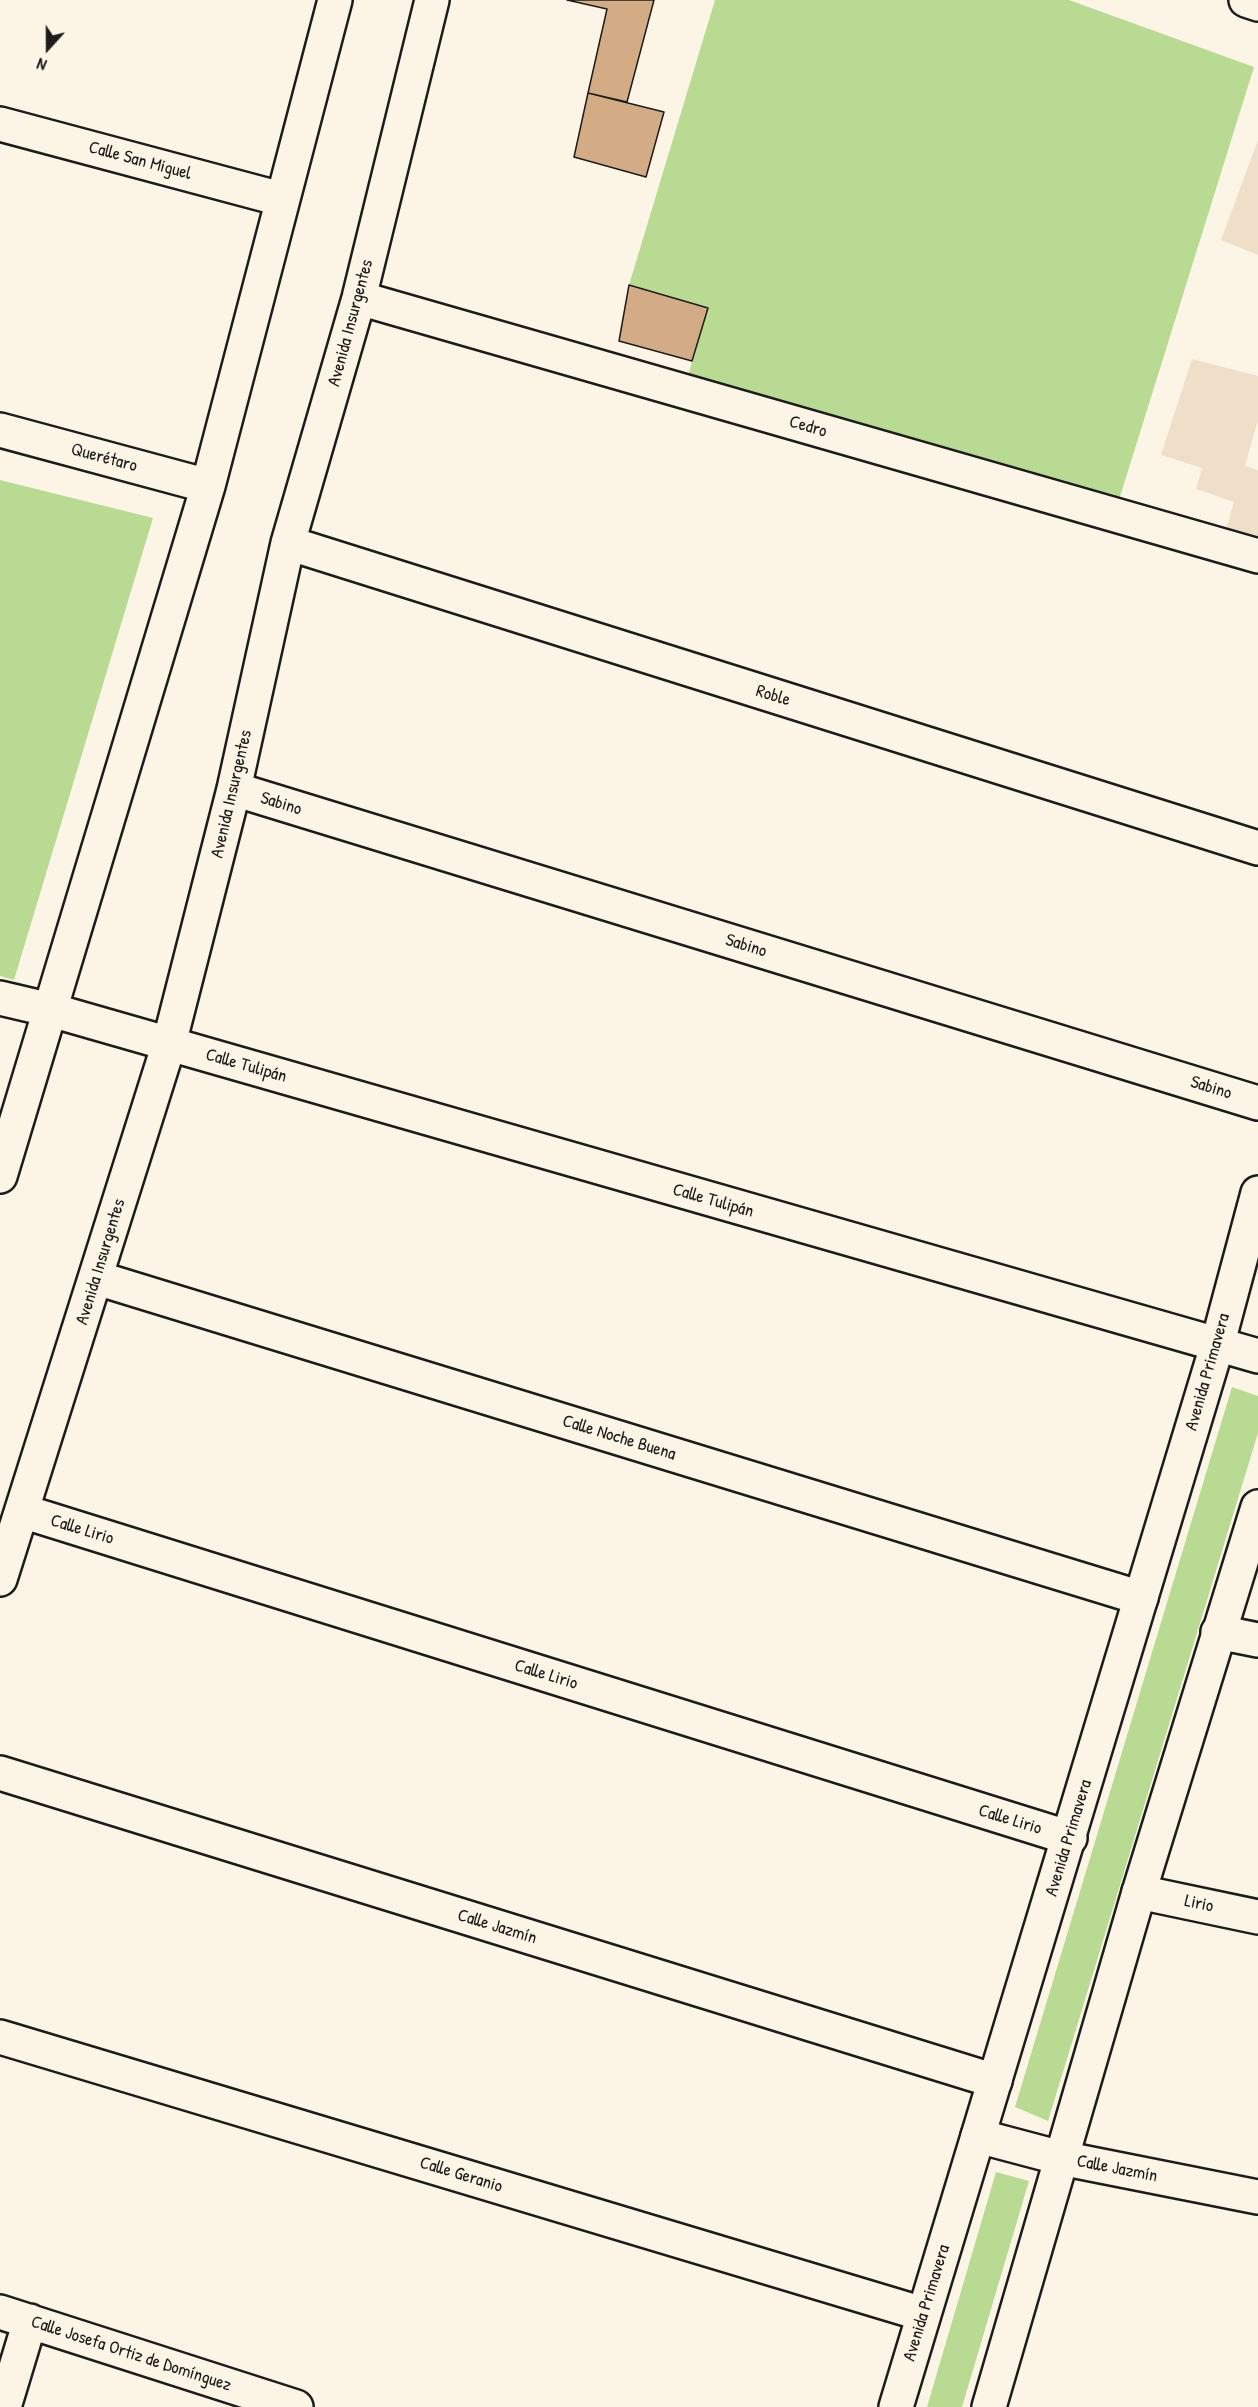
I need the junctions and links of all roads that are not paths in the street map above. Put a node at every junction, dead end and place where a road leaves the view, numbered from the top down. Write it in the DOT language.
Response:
graph roads {
  1 [pos="335,0"];
  2 [pos="432,0"];
  3 [pos="1246,0"];
  4 [pos="1258,4"];
  5 [pos="0,124"];
  6 [pos="281,199"];
  7 [pos="359,298"];
  8 [pos="0,430"];
  9 [pos="207,486"];
  10 [pos="288,543"];
  11 [pos="1258,556"];
  12 [pos="234,789"];
  13 [pos="1258,848"];
  14 [pos="0,998"];
  15 [pos="51,1010"];
  16 [pos="169,1044"];
  17 [pos="1258,1102"];
  18 [pos="0,1176"];
  19 [pos="1258,1193"];
  20 [pos="1248,1270"];
  21 [pos="97,1278"];
  22 [pos="1217,1346"];
  23 [pos="1258,1356"];
  24 [pos="1258,1508"];
  25 [pos="22,1511"];
  26 [pos="0,1579"];
  27 [pos="1141,1598"];
  28 [pos="1218,1632"];
  29 [pos="1258,1640"];
  30 [pos="0,1773"];
  31 [pos="1070,1838"];
  32 [pos="1139,1892"];
  33 [pos="1258,1917"];
  34 [pos="0,2037"];
  35 [pos="995,2081"];
  36 [pos="978,2136"];
  37 [pos="1061,2158"];
  38 [pos="1258,2197"];
  39 [pos="923,2314"];
  40 [pos="15,2316"];
  41 [pos="4,2407"];
  42 [pos="296,2407"];
  43 [pos="896,2407"];
  44 [pos="989,2407"];
  1 -- 6 [label="street"];
  2 -- 7 [label="street, Avenida Insurgentes"];
  3 -- 4 [label="street"];
  5 -- 6 [label="street, Calle San Miguel"];
  6 -- 9 [label="street"];
  7 -- 10 [label="street, Avenida Insurgentes"];
  7 -- 11 [label="street, Cedro"];
  8 -- 9 [label="street, Querétaro"];
  9 -- 15 [label="street"];
  10 -- 12 [label="street, Avenida Insurgentes"];
  10 -- 13 [label="street, Roble"];
  12 -- 16 [label="street, Avenida Insurgentes"];
  12 -- 17 [label="street, Sabino"];
  14 -- 15 [label="street, Calle Tulipán"];
  15 -- 16 [label="street, Calle Tulipán"];
  15 -- 18 [label="street"];
  16 -- 21 [label="street, Avenida Insurgentes"];
  16 -- 22 [label="street, Calle Tulipán"];
  19 -- 20 [label="street, Avenida Primavera"];
  20 -- 22 [label="street, Avenida Primavera"];
  21 -- 25 [label="street, Avenida Insurgentes"];
  21 -- 27 [label="street, Calle Noche Buena"];
  22 -- 23 [label="street, Calle Tulipán"];
  22 -- 27 [label="street, Avenida Primavera"];
  24 -- 28 [label="street"];
  25 -- 26 [label="street, Avenida Insurgentes"];
  25 -- 31 [label="street, Calle Lirio"];
  27 -- 31 [label="street, Avenida Primavera"];
  28 -- 29 [label="street"];
  28 -- 32 [label="street"];
  30 -- 35 [label="street, Calle Jazmín"];
  31 -- 35 [label="street, Avenida Primavera"];
  32 -- 33 [label="street, Lirio"];
  32 -- 37 [label="street"];
  34 -- 39 [label="street, Calle Geranio"];
  35 -- 36 [label="street, Avenida Primavera"];
  36 -- 37 [label="street, Calle Jazmín"];
  36 -- 39 [label="street, Avenida Primavera"];
  37 -- 38 [label="street, Calle Jazmín"];
  37 -- 44 [label="street"];
  39 -- 43 [label="street, Avenida Primavera"];
  40 -- 41 [label="street"];
  40 -- 42 [label="street, Calle Josefa Ortiz de Domínguez"];
}
